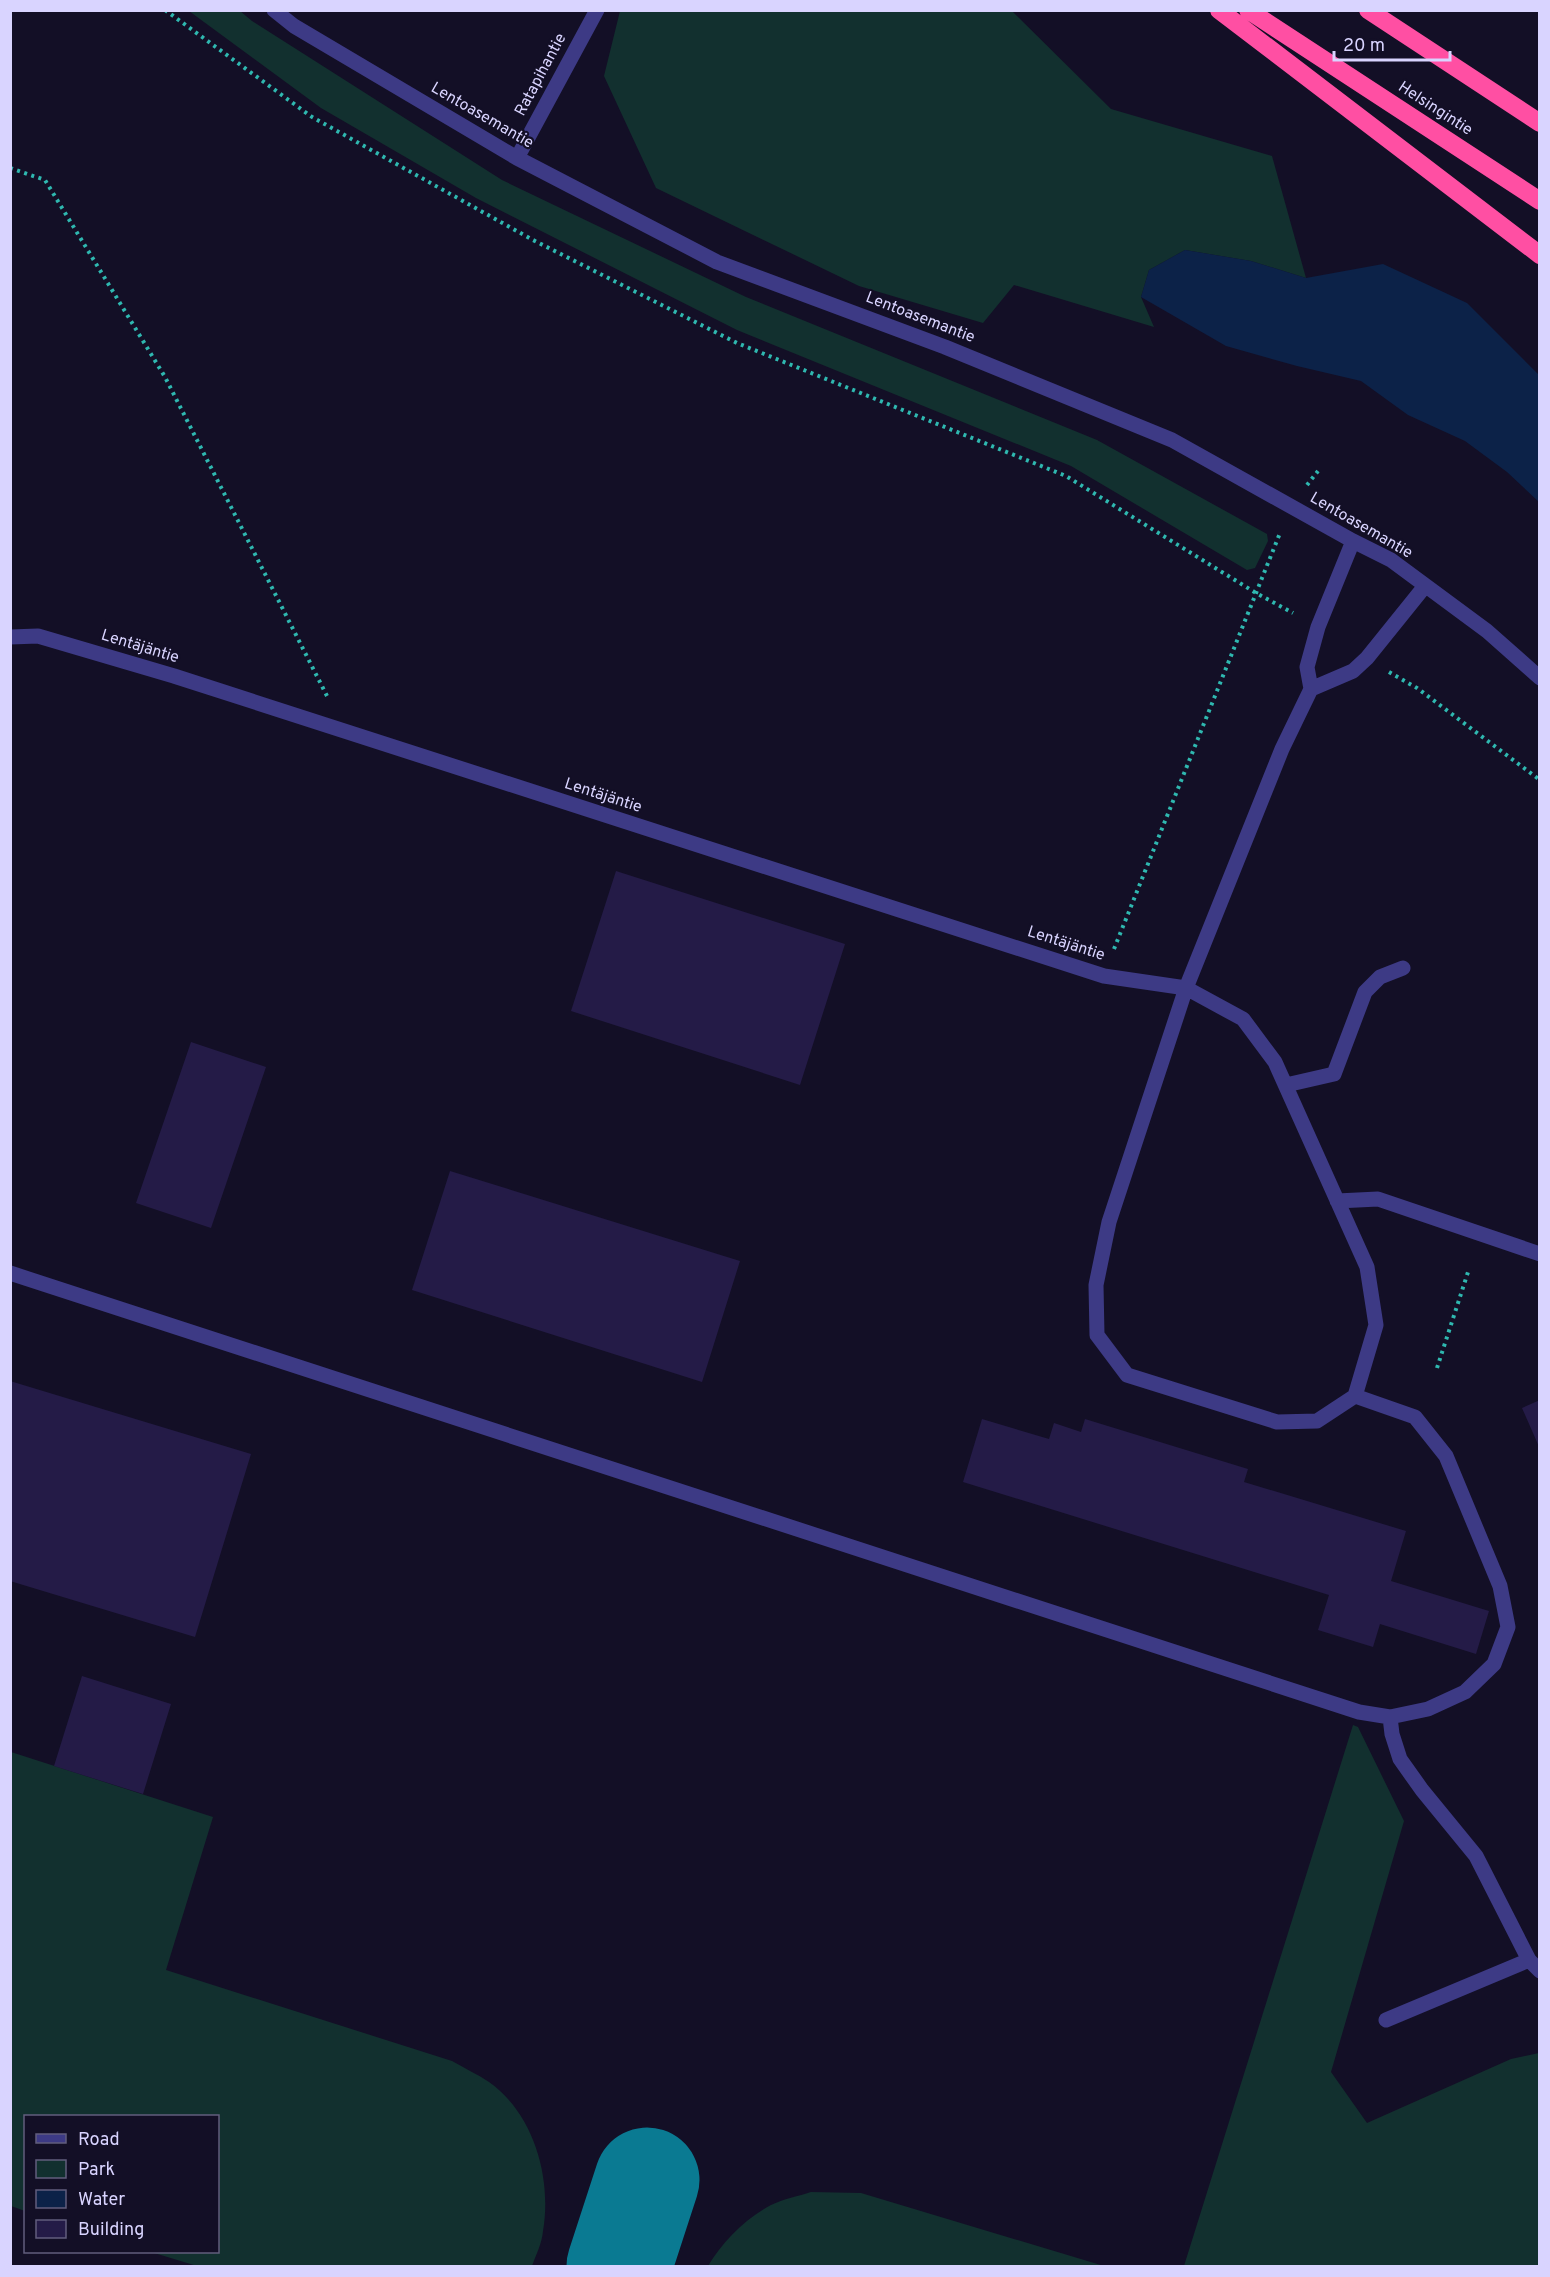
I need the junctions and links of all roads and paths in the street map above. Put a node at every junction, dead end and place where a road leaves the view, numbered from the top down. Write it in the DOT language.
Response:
graph roads {
  1 [pos="165,10"];
  2 [pos="274,10"];
  3 [pos="597,10"];
  4 [pos="1219,10"];
  5 [pos="1248,10"];
  6 [pos="1368,10"];
  7 [pos="1539,123"];
  8 [pos="517,158"];
  9 [pos="10,168"];
  10 [pos="1539,201"];
  11 [pos="1539,255"];
  12 [pos="1353,542"];
  13 [pos="1425,586"];
  14 [pos="1256,593"];
  15 [pos="1318,627"];
  16 [pos="10,637"];
  17 [pos="1367,658"];
  18 [pos="1539,678"];
  19 [pos="1311,689"];
  20 [pos="345,731"];
  21 [pos="1539,780"];
  22 [pos="1403,968"];
  23 [pos="1104,976"];
  24 [pos="1186,988"];
  25 [pos="1286,1085"];
  26 [pos="1337,1201"];
  27 [pos="1539,1254"];
  28 [pos="1469,1269"];
  29 [pos="10,1273"];
  30 [pos="1437,1368"];
  31 [pos="1355,1396"];
  32 [pos="1390,1717"];
  33 [pos="1534,1966"];
  34 [pos="1386,2020"];
  1 -- 14 [label="path"];
  2 -- 8 [label="street, Lentoasemantie"];
  3 -- 8 [label="street, Ratapihantie"];
  4 -- 11 [label="highway"];
  5 -- 10 [label="highway, Helsingintie"];
  6 -- 7 [label="highway"];
  8 -- 12 [label="street, Lentoasemantie"];
  9 -- 20 [label="path"];
  12 -- 13 [label="street, Lentoasemantie"];
  12 -- 15 [label="street"];
  13 -- 17 [label="street"];
  13 -- 18 [label="street, Lentoasemantie"];
  14 -- 15 [label="path"];
  14 -- 23 [label="path"];
  15 -- 19 [label="street"];
  16 -- 20 [label="street, Lentäjäntie"];
  17 -- 19 [label="street"];
  17 -- 21 [label="path"];
  19 -- 24 [label="street"];
  20 -- 23 [label="street, Lentäjäntie"];
  22 -- 25 [label="street"];
  23 -- 24 [label="street, Lentäjäntie"];
  24 -- 25 [label="street"];
  24 -- 31 [label="street"];
  25 -- 26 [label="street"];
  26 -- 27 [label="street"];
  26 -- 31 [label="street"];
  28 -- 30 [label="path"];
  29 -- 32 [label="street"];
  31 -- 32 [label="street"];
  32 -- 33 [label="street"];
  33 -- 34 [label="street"];
}
